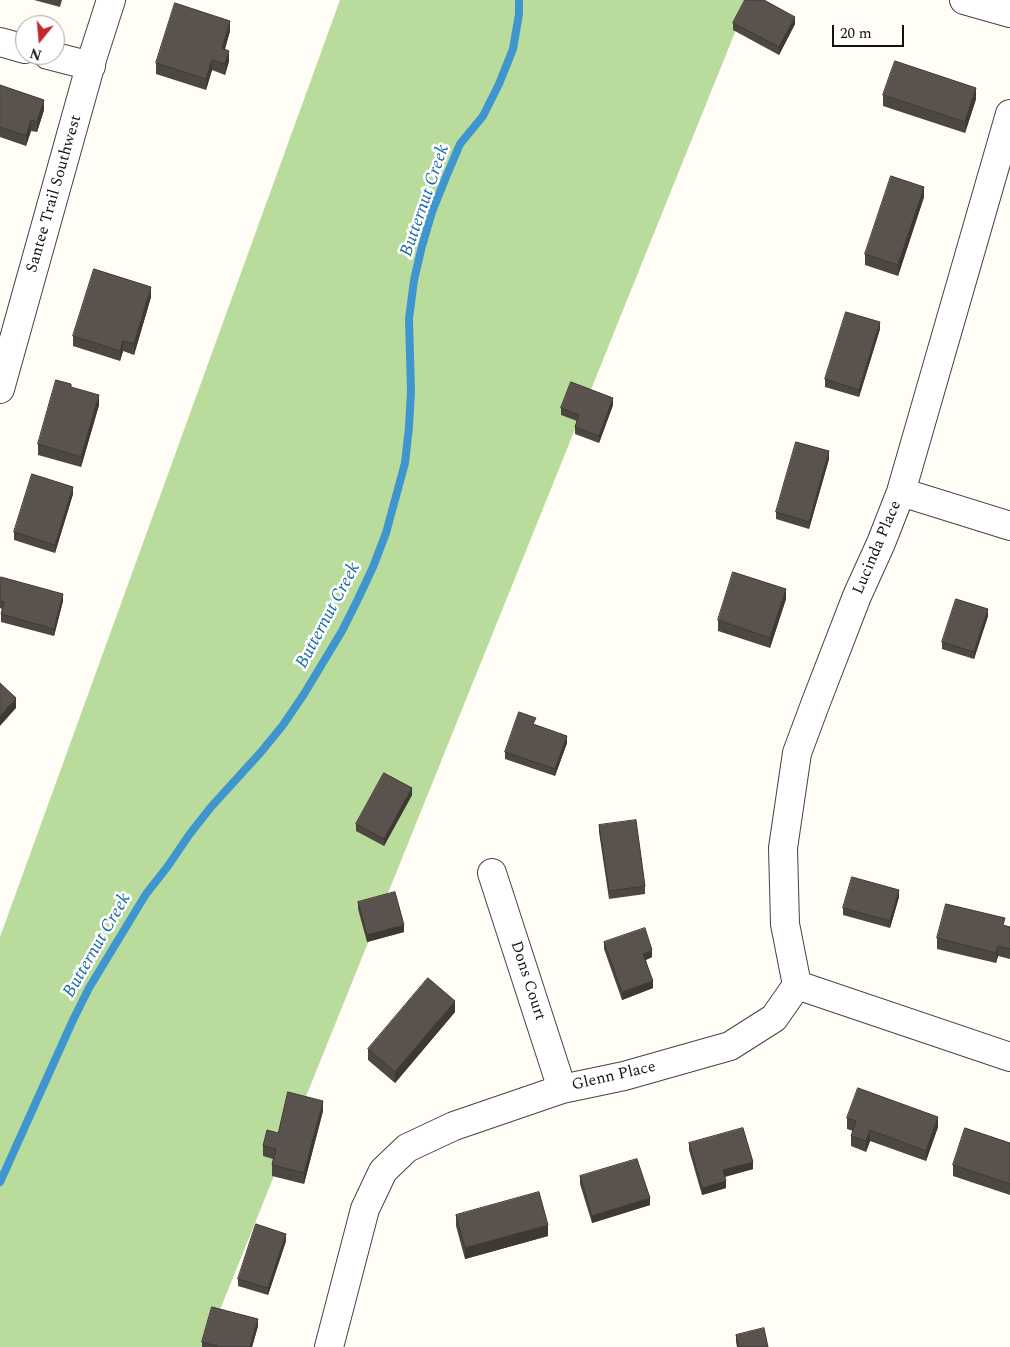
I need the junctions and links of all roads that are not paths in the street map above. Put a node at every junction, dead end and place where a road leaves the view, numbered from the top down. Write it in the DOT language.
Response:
graph roads {
  1 [pos="111,0"];
  2 [pos="964,0"];
  3 [pos="1010,13"];
  4 [pos="0,42"];
  5 [pos="15,46"];
  6 [pos="65,59"];
  7 [pos="91,66"];
  8 [pos="1010,114"];
  9 [pos="0,389"];
  10 [pos="901,492"];
  11 [pos="1010,526"];
  12 [pos="492,872"];
  13 [pos="797,985"];
  14 [pos="1010,1057"];
  15 [pos="562,1088"];
  16 [pos="329,1347"];
  1 -- 7 [label="street, Santee Trail Southwest"];
  2 -- 3 [label="street"];
  4 -- 5 [label="street"];
  6 -- 7 [label="street"];
  7 -- 9 [label="street, Santee Trail Southwest"];
  8 -- 10 [label="street, Lucinda Place"];
  10 -- 11 [label="street"];
  10 -- 13 [label="street, Lucinda Place"];
  12 -- 15 [label="street, Dons Court"];
  13 -- 14 [label="street"];
  13 -- 15 [label="street, Glenn Place"];
  15 -- 16 [label="street, Glenn Place"];
}
